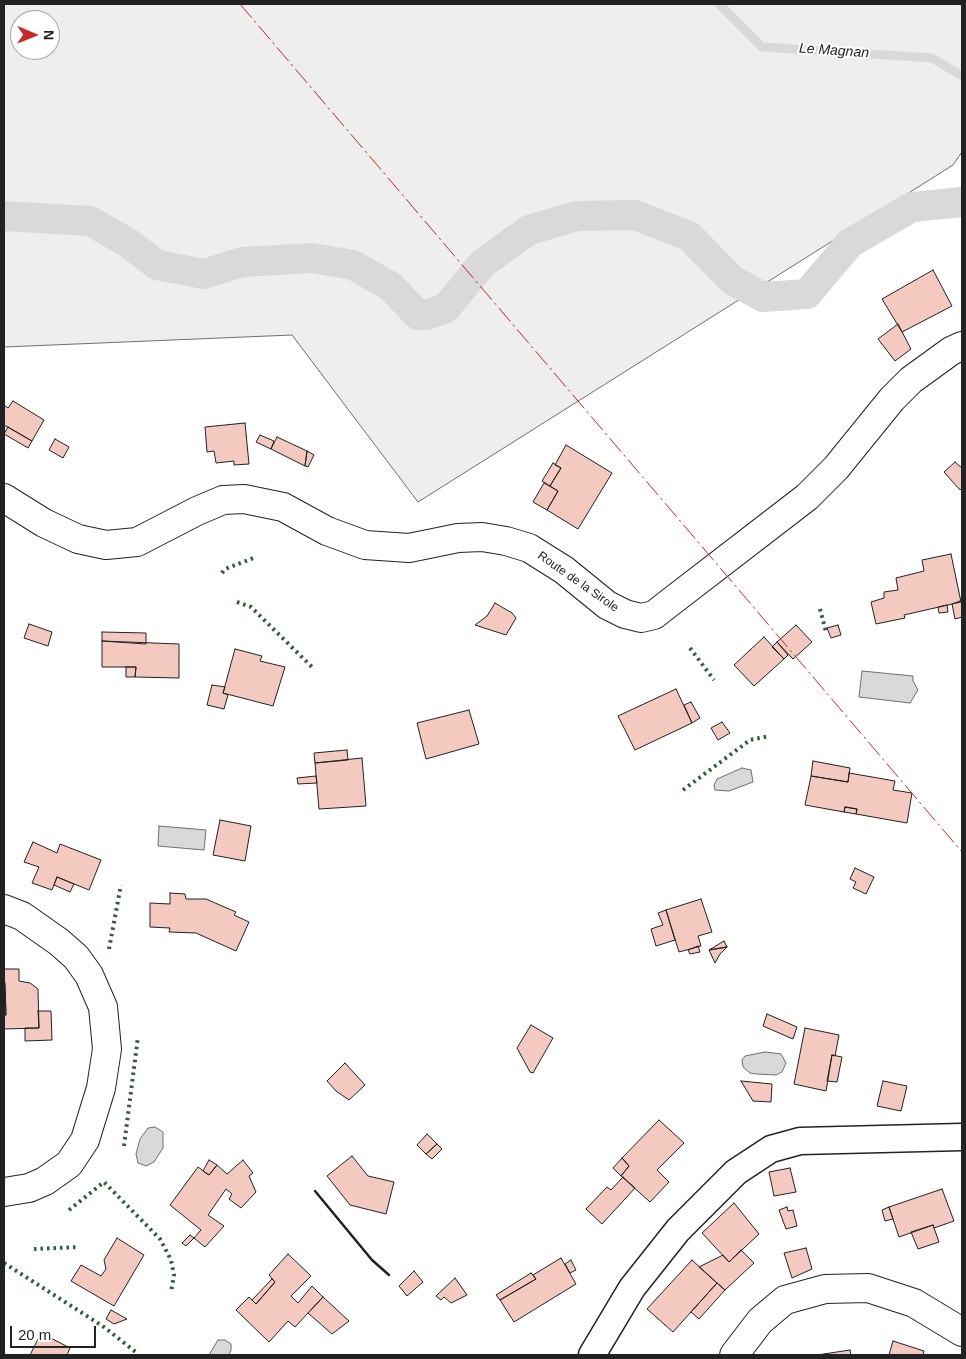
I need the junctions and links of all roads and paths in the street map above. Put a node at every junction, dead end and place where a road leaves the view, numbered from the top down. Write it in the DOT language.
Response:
graph roads {
  1 [pos="962,346"];
  2 [pos="4,498"];
  3 [pos="4,909"];
  4 [pos="962,1138"];
  5 [pos="4,1192"];
  6 [pos="962,1332"];
  7 [pos="592,1355"];
  8 [pos="734,1355"];
  1 -- 2 [label="street, Route de la Sirole"];
  3 -- 5 [label="street"];
  4 -- 7 [label="street"];
  6 -- 8 [label="street"];
}
